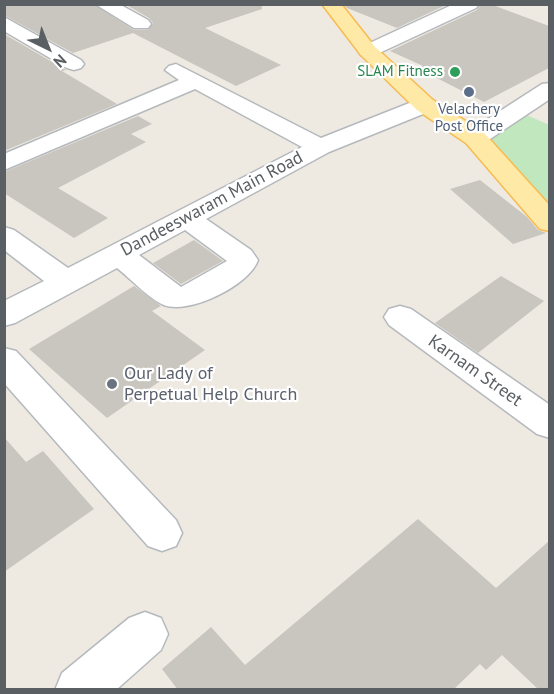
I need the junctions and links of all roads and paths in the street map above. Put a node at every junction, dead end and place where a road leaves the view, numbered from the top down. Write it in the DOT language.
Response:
graph roads {
  1 [pos="104,4"];
  2 [pos="330,4"];
  3 [pos="470,4"];
  4 [pos="7,13"];
  5 [pos="141,24"];
  6 [pos="368,51"];
  7 [pos="74,64"];
  8 [pos="549,89"];
  9 [pos="425,105"];
  10 [pos="475,138"];
  11 [pos="320,147"];
  12 [pos="4,163"];
  13 [pos="186,218"];
  14 [pos="549,223"];
  15 [pos="4,236"];
  16 [pos="118,254"];
  17 [pos="66,282"];
  18 [pos="4,315"];
  19 [pos="400,318"];
  20 [pos="4,360"];
  21 [pos="549,424"];
  22 [pos="162,533"];
  23 [pos="145,634"];
  24 [pos="79,690"];
  1 -- 5 [label="street"];
  2 -- 6 [label="main road"];
  3 -- 6 [label="street"];
  4 -- 7 [label="street"];
  6 -- 9 [label="main road"];
  8 -- 10 [label="street"];
  9 -- 10 [label="main road"];
  9 -- 11 [label="street, Dandeeswaram Main Road"];
  10 -- 14 [label="main road"];
  11 -- 12 [label="street"];
  11 -- 13 [label="street, Dandeeswaram Main Road"];
  13 -- 16 [label="street, Dandeeswaram Main Road"];
  13 -- 16 [label="street"];
  15 -- 17 [label="street"];
  16 -- 17 [label="street, Dandeeswaram Main Road"];
  17 -- 18 [label="street, Dandeeswaram Main Road"];
  19 -- 21 [label="street, Karnam Street"];
  20 -- 22 [label="street"];
  23 -- 24 [label="street"];
}
